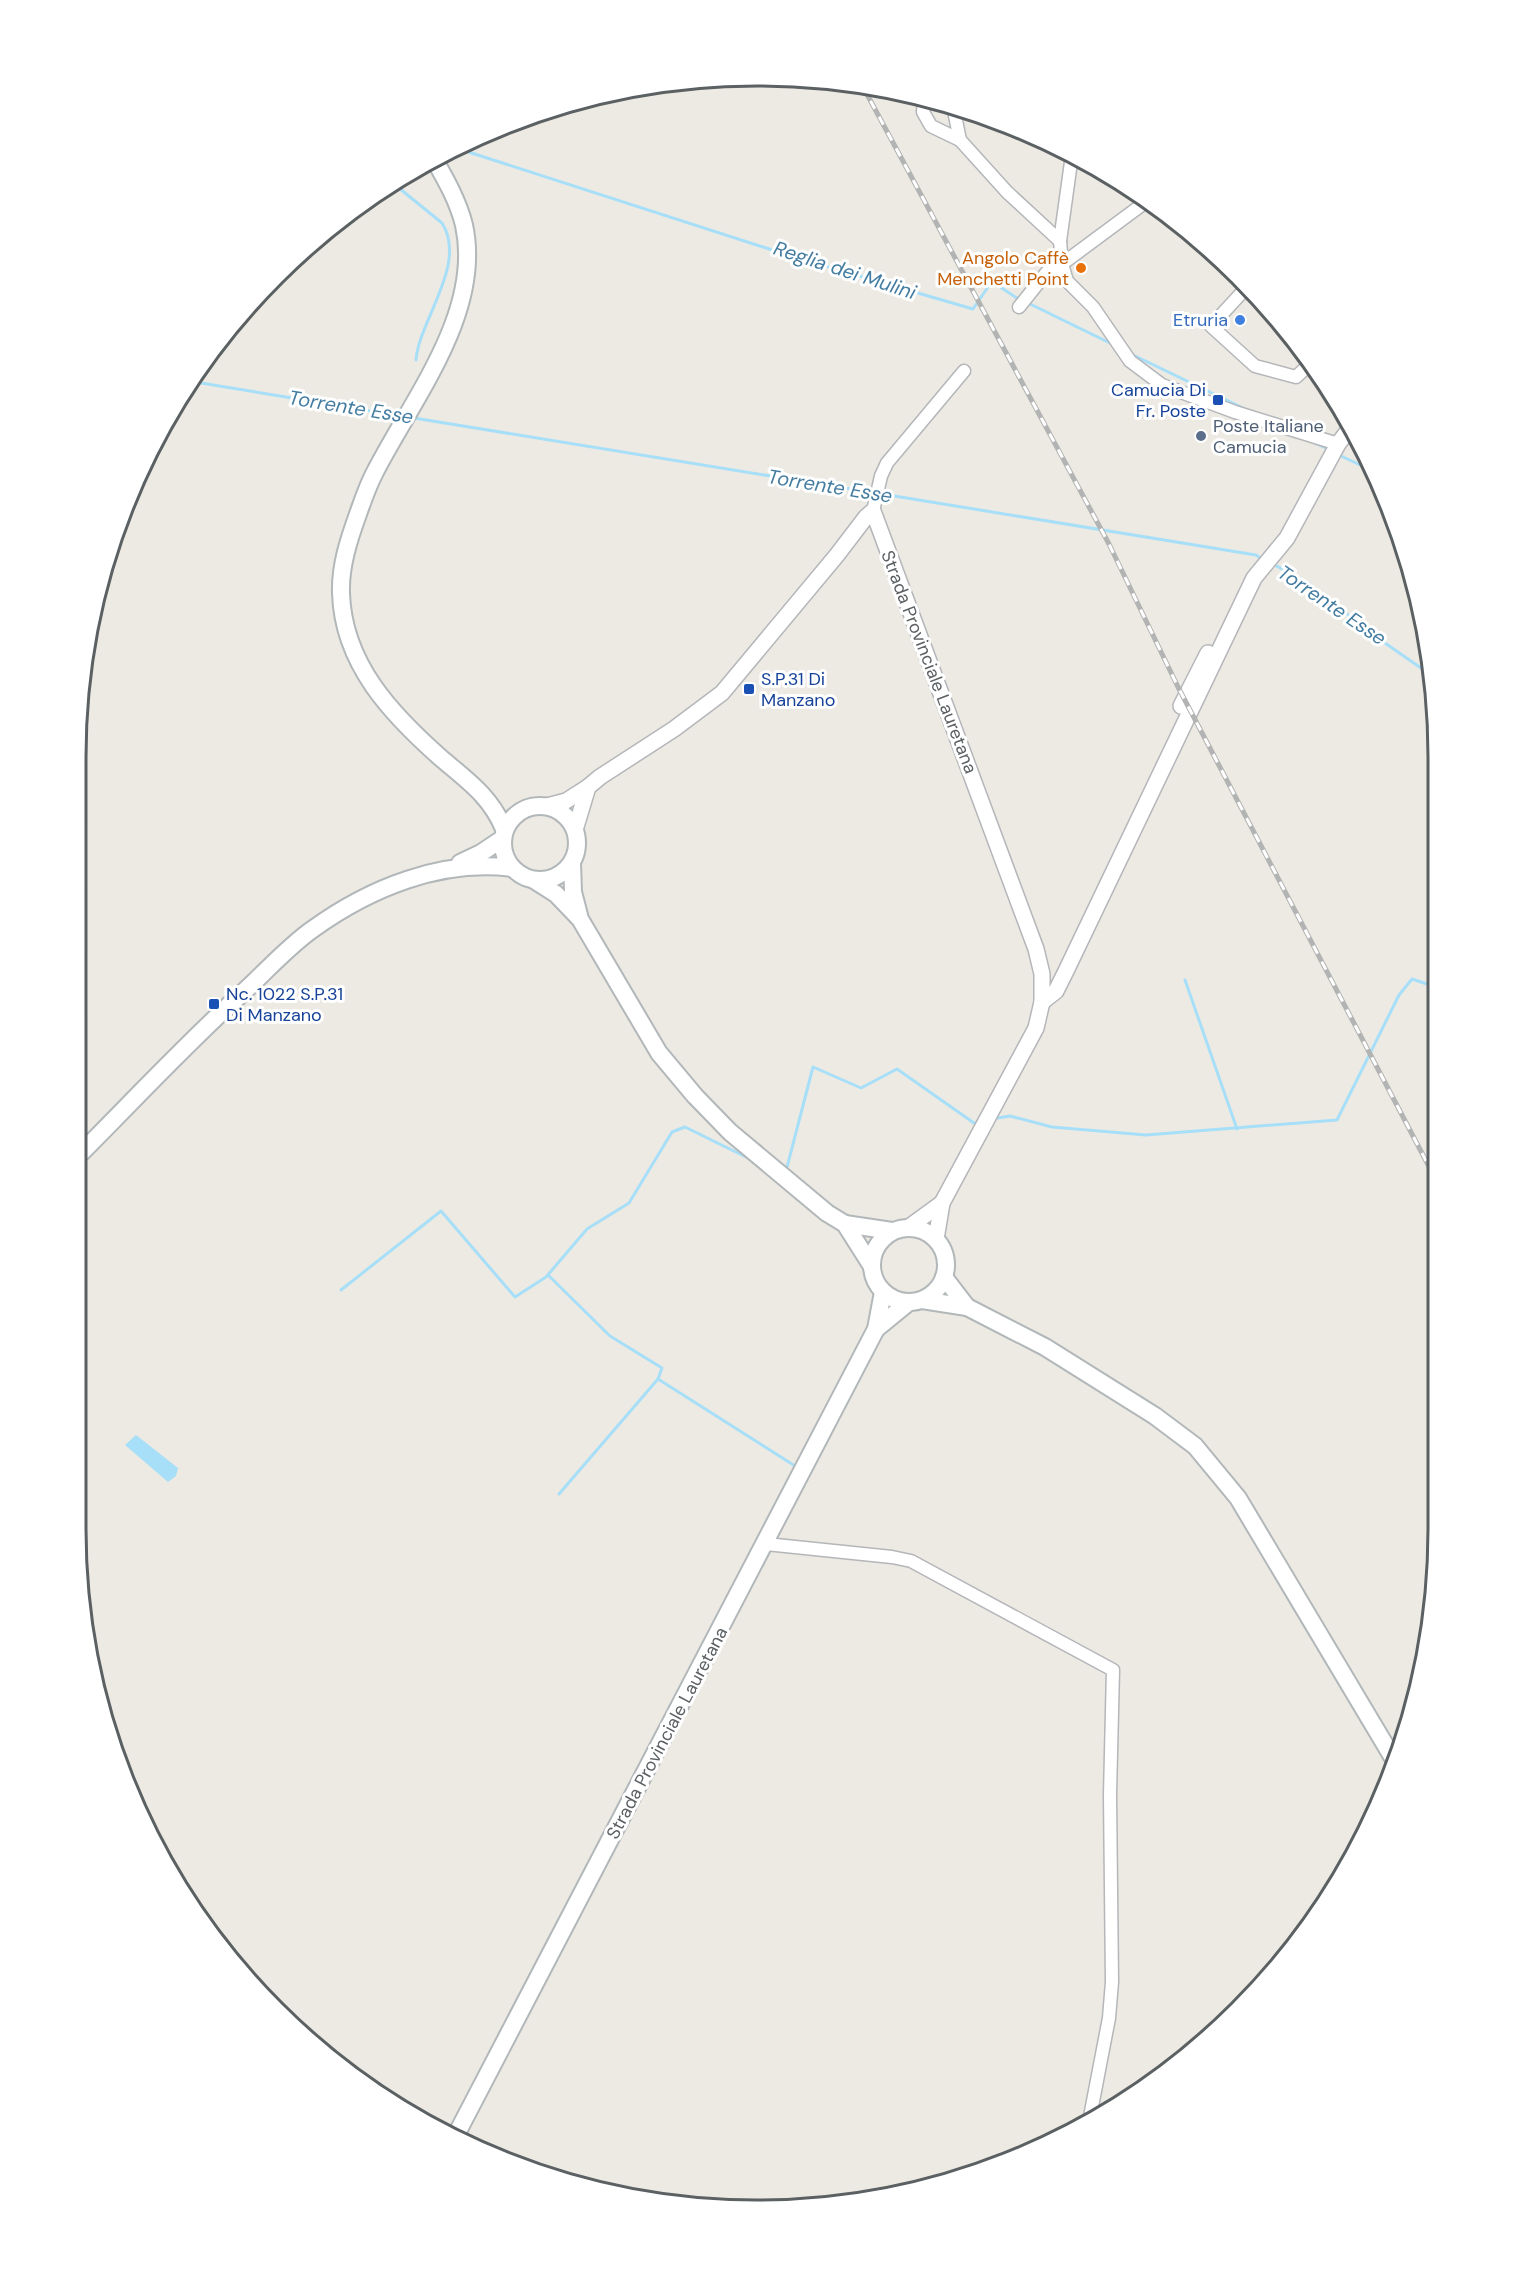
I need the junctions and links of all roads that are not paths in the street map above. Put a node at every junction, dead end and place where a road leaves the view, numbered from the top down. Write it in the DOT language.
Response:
graph roads {
  1 [pos="923,106"];
  2 [pos="955,115"];
  3 [pos="960,140"];
  4 [pos="1071,164"];
  5 [pos="438,166"];
  6 [pos="1140,206"];
  7 [pos="1060,241"];
  8 [pos="1062,264"];
  9 [pos="1242,292"];
  10 [pos="1018,307"];
  11 [pos="1305,369"];
  12 [pos="964,371"];
  13 [pos="1346,434"];
  14 [pos="1338,444"];
  15 [pos="873,508"];
  16 [pos="588,787"];
  17 [pos="479,791"];
  18 [pos="548,806"];
  19 [pos="525,808"];
  20 [pos="575,830"];
  21 [pos="503,834"];
  22 [pos="572,863"];
  23 [pos="448,868"];
  24 [pos="512,868"];
  25 [pos="534,880"];
  26 [pos="580,919"];
  27 [pos="1066,971"];
  28 [pos="1042,974"];
  29 [pos="1042,1002"];
  30 [pos="86,1148"];
  31 [pos="942,1203"];
  32 [pos="845,1224"];
  33 [pos="909,1227"];
  34 [pos="892,1231"];
  35 [pos="936,1239"];
  36 [pos="871,1265"];
  37 [pos="944,1277"];
  38 [pos="883,1292"];
  39 [pos="916,1301"];
  40 [pos="967,1307"];
  41 [pos="876,1329"];
  42 [pos="766,1544"];
  43 [pos="1390,1752"];
  44 [pos="1091,2111"];
  45 [pos="459,2129"];
  1 -- 3 [label="street"];
  2 -- 3 [label="street"];
  3 -- 7 [label="street"];
  4 -- 7 [label="street"];
  5 -- 17 [label="main road"];
  6 -- 8 [label="street"];
  7 -- 8 [label="street"];
  8 -- 10 [label="street"];
  8 -- 14 [label="street"];
  9 -- 11 [label="street"];
  12 -- 15 [label="street"];
  13 -- 14 [label="street, Strada Provinciale Lauretana"];
  14 -- 27 [label="street, Strada Provinciale Lauretana"];
  15 -- 16 [label="street"];
  15 -- 28 [label="street, Strada Provinciale Lauretana"];
  16 -- 18 [label="street"];
  16 -- 20 [label="street"];
  17 -- 19 [label="main road"];
  17 -- 21 [label="main road"];
  18 -- 19 [label="main road"];
  18 -- 20 [label="main road"];
  19 -- 21 [label="main road"];
  20 -- 22 [label="main road"];
  21 -- 23 [label="main road"];
  21 -- 24 [label="main road"];
  22 -- 25 [label="main road"];
  22 -- 26 [label="main road"];
  23 -- 24 [label="main road"];
  23 -- 30 [label="main road"];
  24 -- 25 [label="main road"];
  25 -- 26 [label="main road"];
  26 -- 32 [label="main road"];
  27 -- 28 [label="street"];
  27 -- 29 [label="street, Strada Provinciale Lauretana"];
  28 -- 29 [label="street, Strada Provinciale Lauretana"];
  29 -- 31 [label="street, Strada Provinciale Lauretana"];
  31 -- 33 [label="street, Strada Provinciale Lauretana"];
  31 -- 35 [label="street, Strada Provinciale Lauretana"];
  32 -- 34 [label="main road"];
  32 -- 36 [label="main road"];
  33 -- 34 [label="main road, Strada Provinciale Lauretana"];
  33 -- 35 [label="main road"];
  34 -- 36 [label="main road"];
  35 -- 37 [label="main road, Strada Provinciale Lauretana"];
  36 -- 38 [label="main road"];
  37 -- 39 [label="main road, Strada Provinciale Lauretana"];
  37 -- 40 [label="main road"];
  38 -- 39 [label="main road"];
  38 -- 41 [label="main road, Strada Provinciale Lauretana"];
  39 -- 40 [label="main road"];
  39 -- 41 [label="main road, Strada Provinciale Lauretana"];
  40 -- 43 [label="main road"];
  41 -- 42 [label="main road, Strada Provinciale Lauretana"];
  42 -- 44 [label="street"];
  42 -- 45 [label="main road, Strada Provinciale Lauretana"];
}
